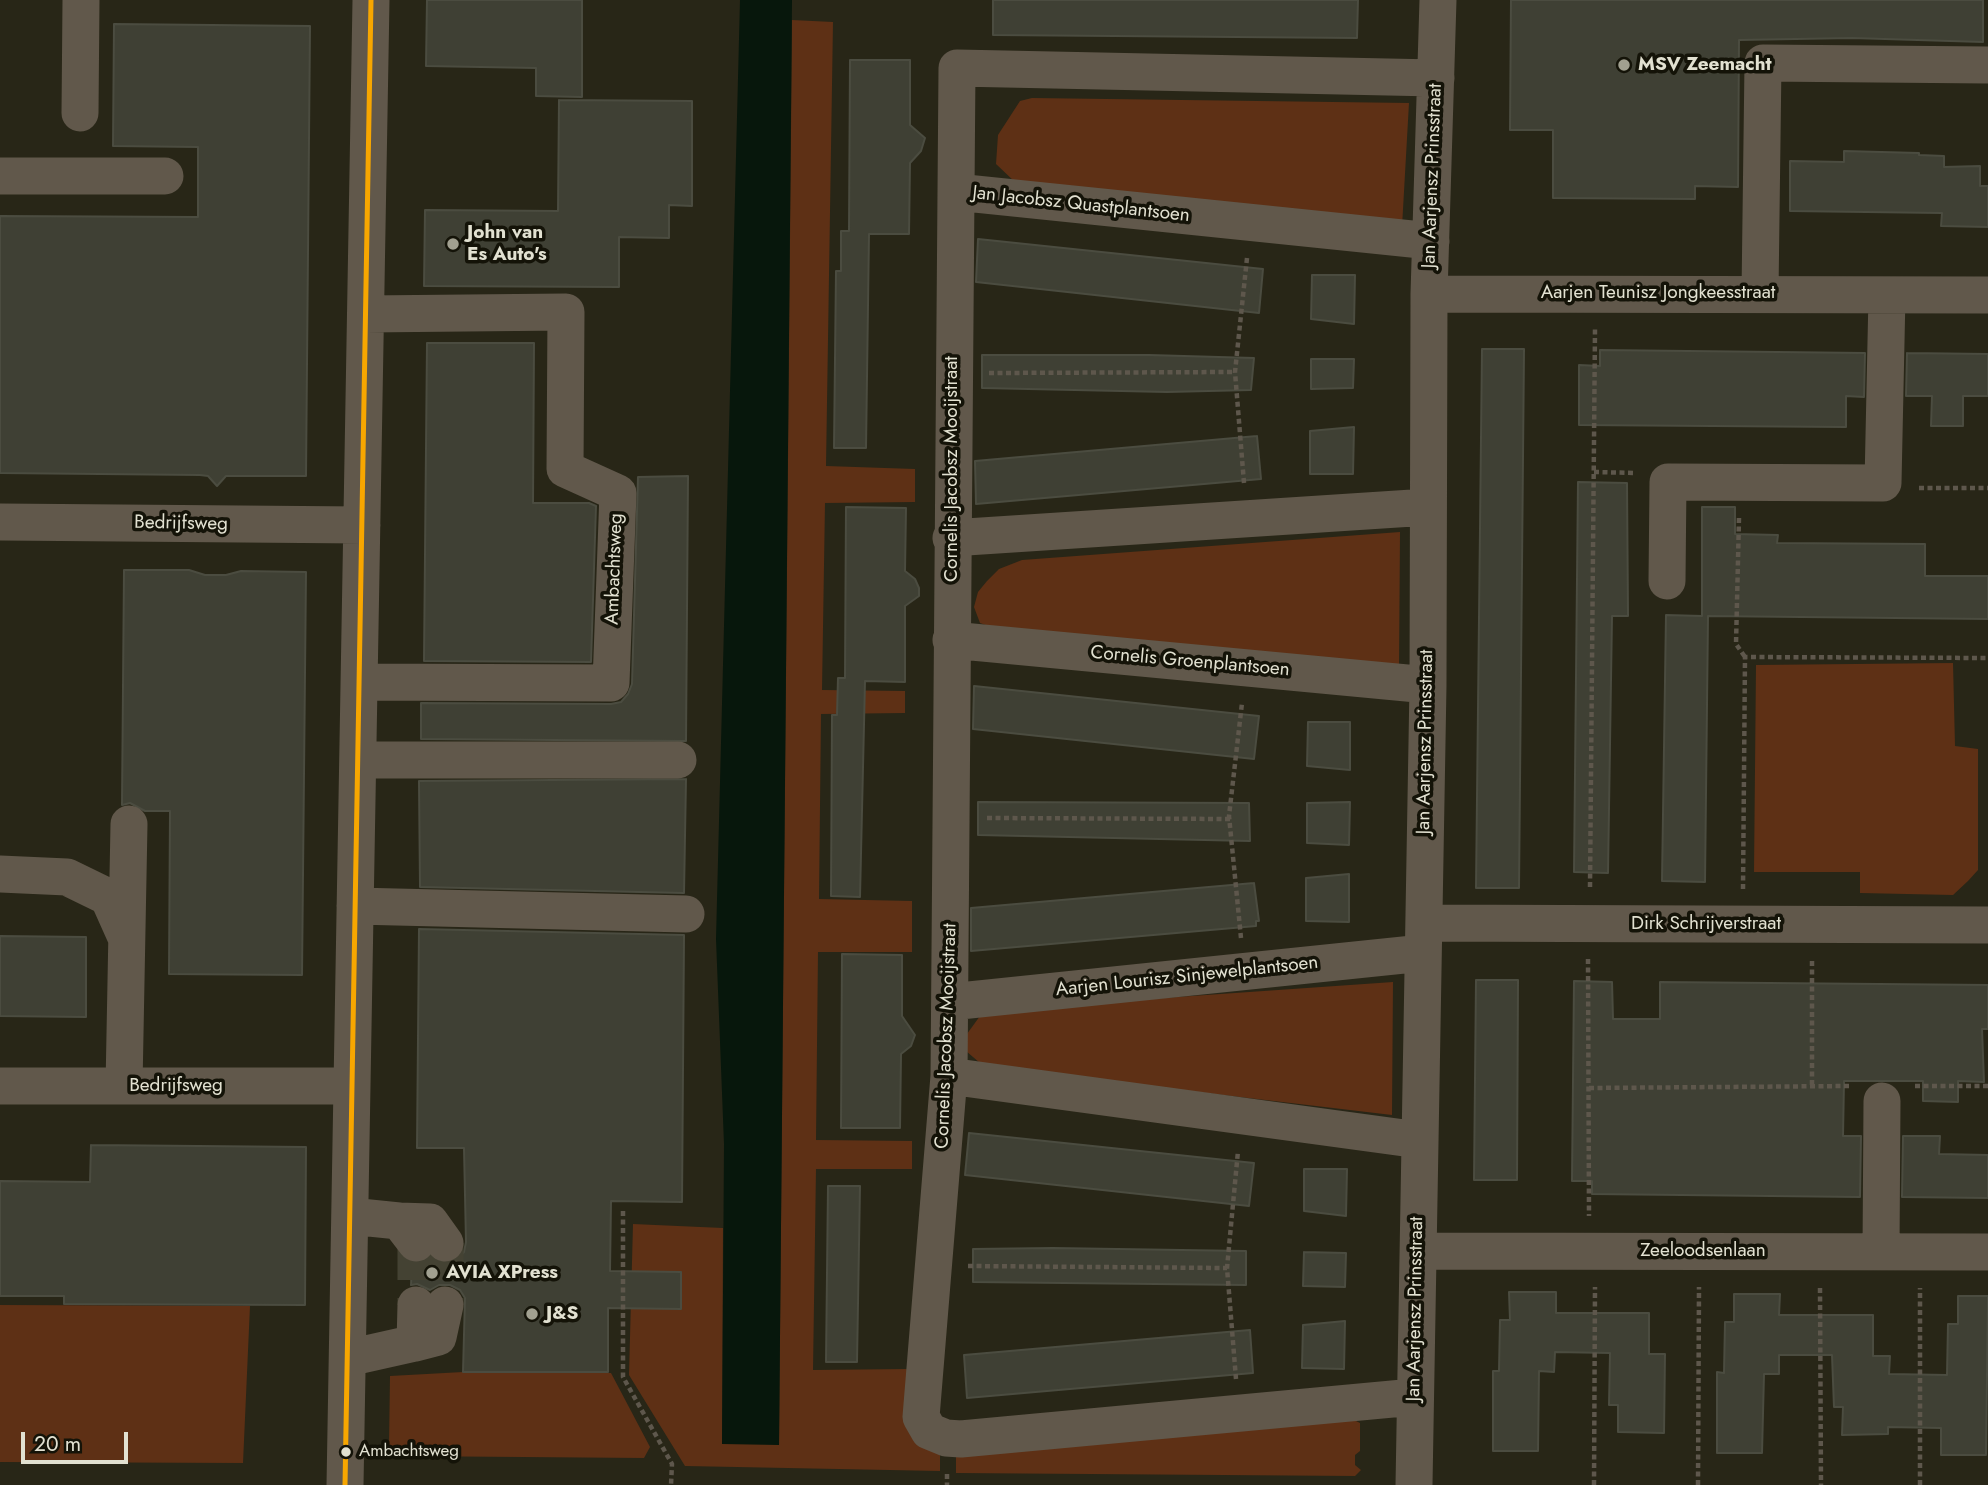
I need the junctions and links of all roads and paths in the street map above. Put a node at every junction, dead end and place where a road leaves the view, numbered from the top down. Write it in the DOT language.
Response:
graph roads {
  1 [pos="81,0"];
  2 [pos="371,0"];
  3 [pos="1438,0"];
  4 [pos="1988,65"];
  5 [pos="1436,78"];
  6 [pos="80,113"];
  7 [pos="0,176"];
  8 [pos="165,176"];
  9 [pos="956,192"];
  10 [pos="1250,223"];
  11 [pos="1432,241"];
  12 [pos="1595,293"];
  13 [pos="1760,293"];
  14 [pos="1429,294"];
  15 [pos="1887,295"];
  16 [pos="1988,295"];
  17 [pos="366,314"];
  18 [pos="1235,372"];
  19 [pos="953,373"];
  20 [pos="1740,482"];
  21 [pos="1883,483"];
  22 [pos="1988,488"];
  23 [pos="1428,507"];
  24 [pos="1247,519"];
  25 [pos="0,522"];
  26 [pos="362,525"];
  27 [pos="951,538"];
  28 [pos="1667,581"];
  29 [pos="951,640"];
  30 [pos="1745,657"];
  31 [pos="1988,658"];
  32 [pos="1245,667"];
  33 [pos="359,682"];
  34 [pos="1428,685"];
  35 [pos="358,760"];
  36 [pos="678,760"];
  37 [pos="951,818"];
  38 [pos="1230,820"];
  39 [pos="129,824"];
  40 [pos="0,874"];
  41 [pos="355,906"];
  42 [pos="687,914"];
  43 [pos="1588,923"];
  44 [pos="1742,924"];
  45 [pos="1812,924"];
  46 [pos="1988,925"];
  47 [pos="125,936"];
  48 [pos="1423,938"];
  49 [pos="1244,972"];
  50 [pos="950,1002"];
  51 [pos="949,1076"];
  52 [pos="1812,1085"];
  53 [pos="0,1086"];
  54 [pos="124,1086"];
  55 [pos="352,1086"];
  56 [pos="1988,1086"];
  57 [pos="1589,1088"];
  58 [pos="1881,1091"];
  59 [pos="1242,1115"];
  60 [pos="1419,1140"];
  61 [pos="623,1211"];
  62 [pos="350,1216"];
  63 [pos="420,1236"];
  64 [pos="1419,1251"];
  65 [pos="1589,1251"];
  66 [pos="1699,1251"];
  67 [pos="1820,1252"];
  68 [pos="1881,1252"];
  69 [pos="1920,1252"];
  70 [pos="1988,1252"];
  71 [pos="932,1265"];
  72 [pos="1227,1268"];
  73 [pos="431,1305"];
  74 [pos="348,1358"];
  75 [pos="1414,1398"];
  76 [pos="1239,1413"];
  77 [pos="345,1485"];
  78 [pos="671,1485"];
  79 [pos="1413,1485"];
  80 [pos="1594,1485"];
  81 [pos="1698,1485"];
  82 [pos="1821,1485"];
  83 [pos="1920,1485"];
  1 -- 6 [label="street"];
  2 -- 17 [label="street"];
  3 -- 5 [label="street, Jan Aarjensz Prinsstraat"];
  4 -- 13 [label="street"];
  5 -- 9 [label="street, Jan Jacobsz Quastplantsoen"];
  5 -- 11 [label="street, Jan Aarjensz Prinsstraat"];
  7 -- 8 [label="street"];
  9 -- 10 [label="street, Jan Jacobsz Quastplantsoen"];
  9 -- 19 [label="street, Cornelis Jacobsz Mooijstraat"];
  10 -- 11 [label="street, Jan Jacobsz Quastplantsoen"];
  10 -- 18 [label="path"];
  11 -- 14 [label="street, Jan Aarjensz Prinsstraat"];
  12 -- 13 [label="street, Aarjen Teunisz Jongkeesstraat"];
  12 -- 14 [label="street, Aarjen Teunisz Jongkeesstraat"];
  12 -- 43 [label="path"];
  13 -- 15 [label="street, Aarjen Teunisz Jongkeesstraat"];
  14 -- 23 [label="street, Jan Aarjensz Prinsstraat"];
  15 -- 16 [label="street, Aarjen Teunisz Jongkeesstraat"];
  15 -- 21 [label="street"];
  17 -- 26 [label="street"];
  17 -- 33 [label="street, Ambachtsweg"];
  18 -- 19 [label="path"];
  18 -- 24 [label="path"];
  19 -- 27 [label="street, Cornelis Jacobsz Mooijstraat"];
  20 -- 21 [label="street"];
  20 -- 28 [label="street"];
  20 -- 30 [label="path"];
  21 -- 22 [label="path"];
  23 -- 24 [label="street"];
  23 -- 34 [label="street, Jan Aarjensz Prinsstraat"];
  24 -- 27 [label="street"];
  25 -- 26 [label="street, Bedrijfsweg"];
  26 -- 33 [label="street"];
  27 -- 29 [label="street, Cornelis Jacobsz Mooijstraat"];
  29 -- 32 [label="street, Cornelis Groenplantsoen"];
  29 -- 37 [label="street, Cornelis Jacobsz Mooijstraat"];
  30 -- 31 [label="path"];
  30 -- 44 [label="path"];
  32 -- 34 [label="street, Cornelis Groenplantsoen"];
  32 -- 38 [label="path"];
  33 -- 35 [label="street"];
  34 -- 48 [label="street, Jan Aarjensz Prinsstraat"];
  35 -- 36 [label="street"];
  35 -- 41 [label="street"];
  37 -- 38 [label="path"];
  37 -- 50 [label="street, Cornelis Jacobsz Mooijstraat"];
  38 -- 49 [label="path"];
  39 -- 47 [label="street"];
  40 -- 47 [label="street"];
  41 -- 42 [label="street"];
  41 -- 55 [label="street"];
  43 -- 44 [label="street, Dirk Schrijverstraat"];
  43 -- 48 [label="street, Dirk Schrijverstraat"];
  43 -- 57 [label="path"];
  44 -- 45 [label="street, Dirk Schrijverstraat"];
  45 -- 46 [label="street, Dirk Schrijverstraat"];
  45 -- 52 [label="path"];
  47 -- 54 [label="street"];
  48 -- 49 [label="street, Aarjen Lourisz Sinjewelplantsoen"];
  48 -- 60 [label="street, Jan Aarjensz Prinsstraat"];
  49 -- 50 [label="street, Aarjen Lourisz Sinjewelplantsoen"];
  50 -- 51 [label="street, Cornelis Jacobsz Mooijstraat"];
  51 -- 59 [label="street"];
  51 -- 71 [label="street, Cornelis Jacobsz Mooijstraat"];
  52 -- 57 [label="path"];
  52 -- 58 [label="path"];
  53 -- 54 [label="street, Bedrijfsweg"];
  54 -- 55 [label="street, Bedrijfsweg"];
  55 -- 62 [label="street"];
  56 -- 58 [label="path"];
  57 -- 65 [label="path"];
  58 -- 68 [label="street"];
  59 -- 60 [label="street"];
  59 -- 72 [label="path"];
  60 -- 64 [label="street, Jan Aarjensz Prinsstraat"];
  61 -- 78 [label="path"];
  62 -- 63 [label="street"];
  62 -- 74 [label="street"];
  64 -- 65 [label="street, Zeeloodsenlaan"];
  64 -- 75 [label="street, Jan Aarjensz Prinsstraat"];
  65 -- 66 [label="street, Zeeloodsenlaan"];
  65 -- 80 [label="path"];
  66 -- 67 [label="street, Zeeloodsenlaan"];
  66 -- 81 [label="path"];
  67 -- 68 [label="street, Zeeloodsenlaan"];
  67 -- 82 [label="path"];
  68 -- 69 [label="street, Zeeloodsenlaan"];
  69 -- 70 [label="street, Zeeloodsenlaan"];
  69 -- 83 [label="path"];
  71 -- 72 [label="path"];
  71 -- 76 [label="street, Cornelis Jacobsz Mooijstraat"];
  72 -- 76 [label="path"];
  73 -- 74 [label="street"];
  74 -- 77 [label="street"];
  75 -- 76 [label="street, Cornelis Jacobsz Mooijstraat"];
  75 -- 79 [label="street, Jan Aarjensz Prinsstraat"];
}
